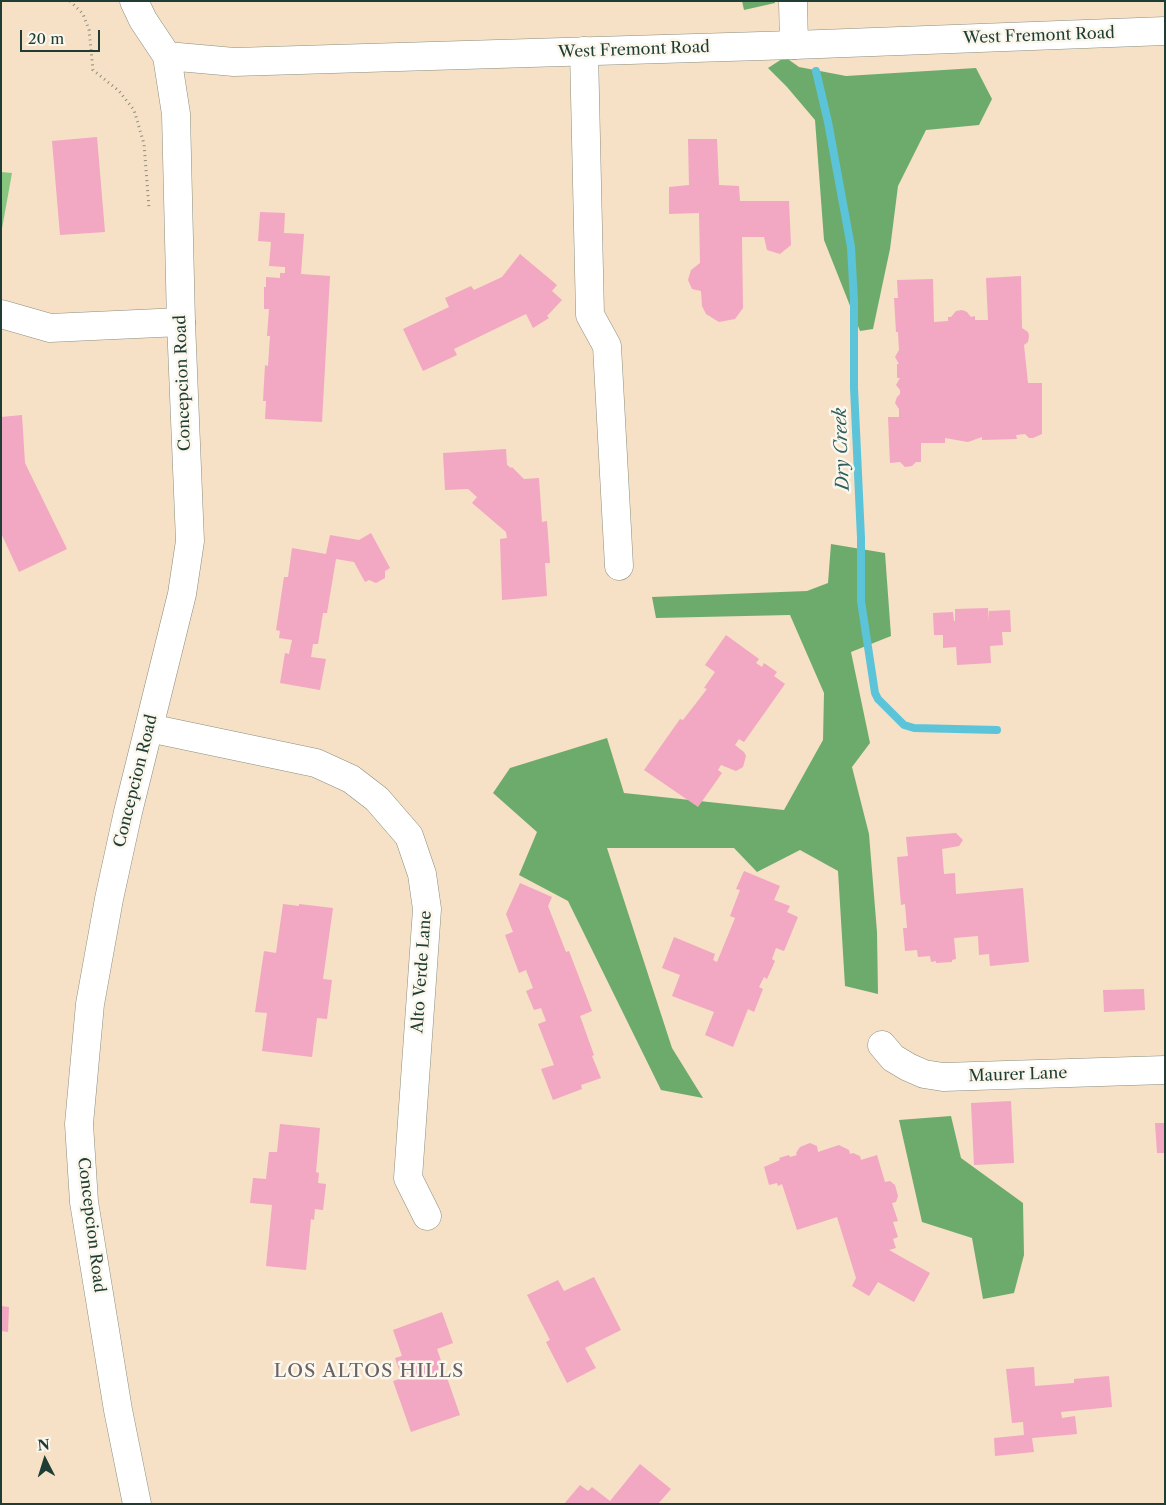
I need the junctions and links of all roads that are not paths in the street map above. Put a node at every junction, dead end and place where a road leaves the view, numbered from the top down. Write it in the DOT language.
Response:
graph roads {
  1 [pos="134,1"];
  2 [pos="793,1"];
  3 [pos="1165,31"];
  4 [pos="794,45"];
  5 [pos="584,51"];
  6 [pos="167,56"];
  7 [pos="1,314"];
  8 [pos="181,322"];
  9 [pos="619,566"];
  10 [pos="149,728"];
  11 [pos="882,1045"];
  12 [pos="1165,1070"];
  13 [pos="427,1216"];
  14 [pos="137,1504"];
  1 -- 6 [label="street"];
  2 -- 4 [label="street"];
  3 -- 4 [label="street, West Fremont Road"];
  4 -- 5 [label="street, West Fremont Road"];
  5 -- 6 [label="street, West Fremont Road"];
  5 -- 9 [label="street"];
  6 -- 8 [label="street, Concepcion Road"];
  7 -- 8 [label="street"];
  8 -- 10 [label="street, Concepcion Road"];
  10 -- 13 [label="street, Alto Verde Lane"];
  10 -- 14 [label="street, Concepcion Road"];
  11 -- 12 [label="street, Maurer Lane"];
}
